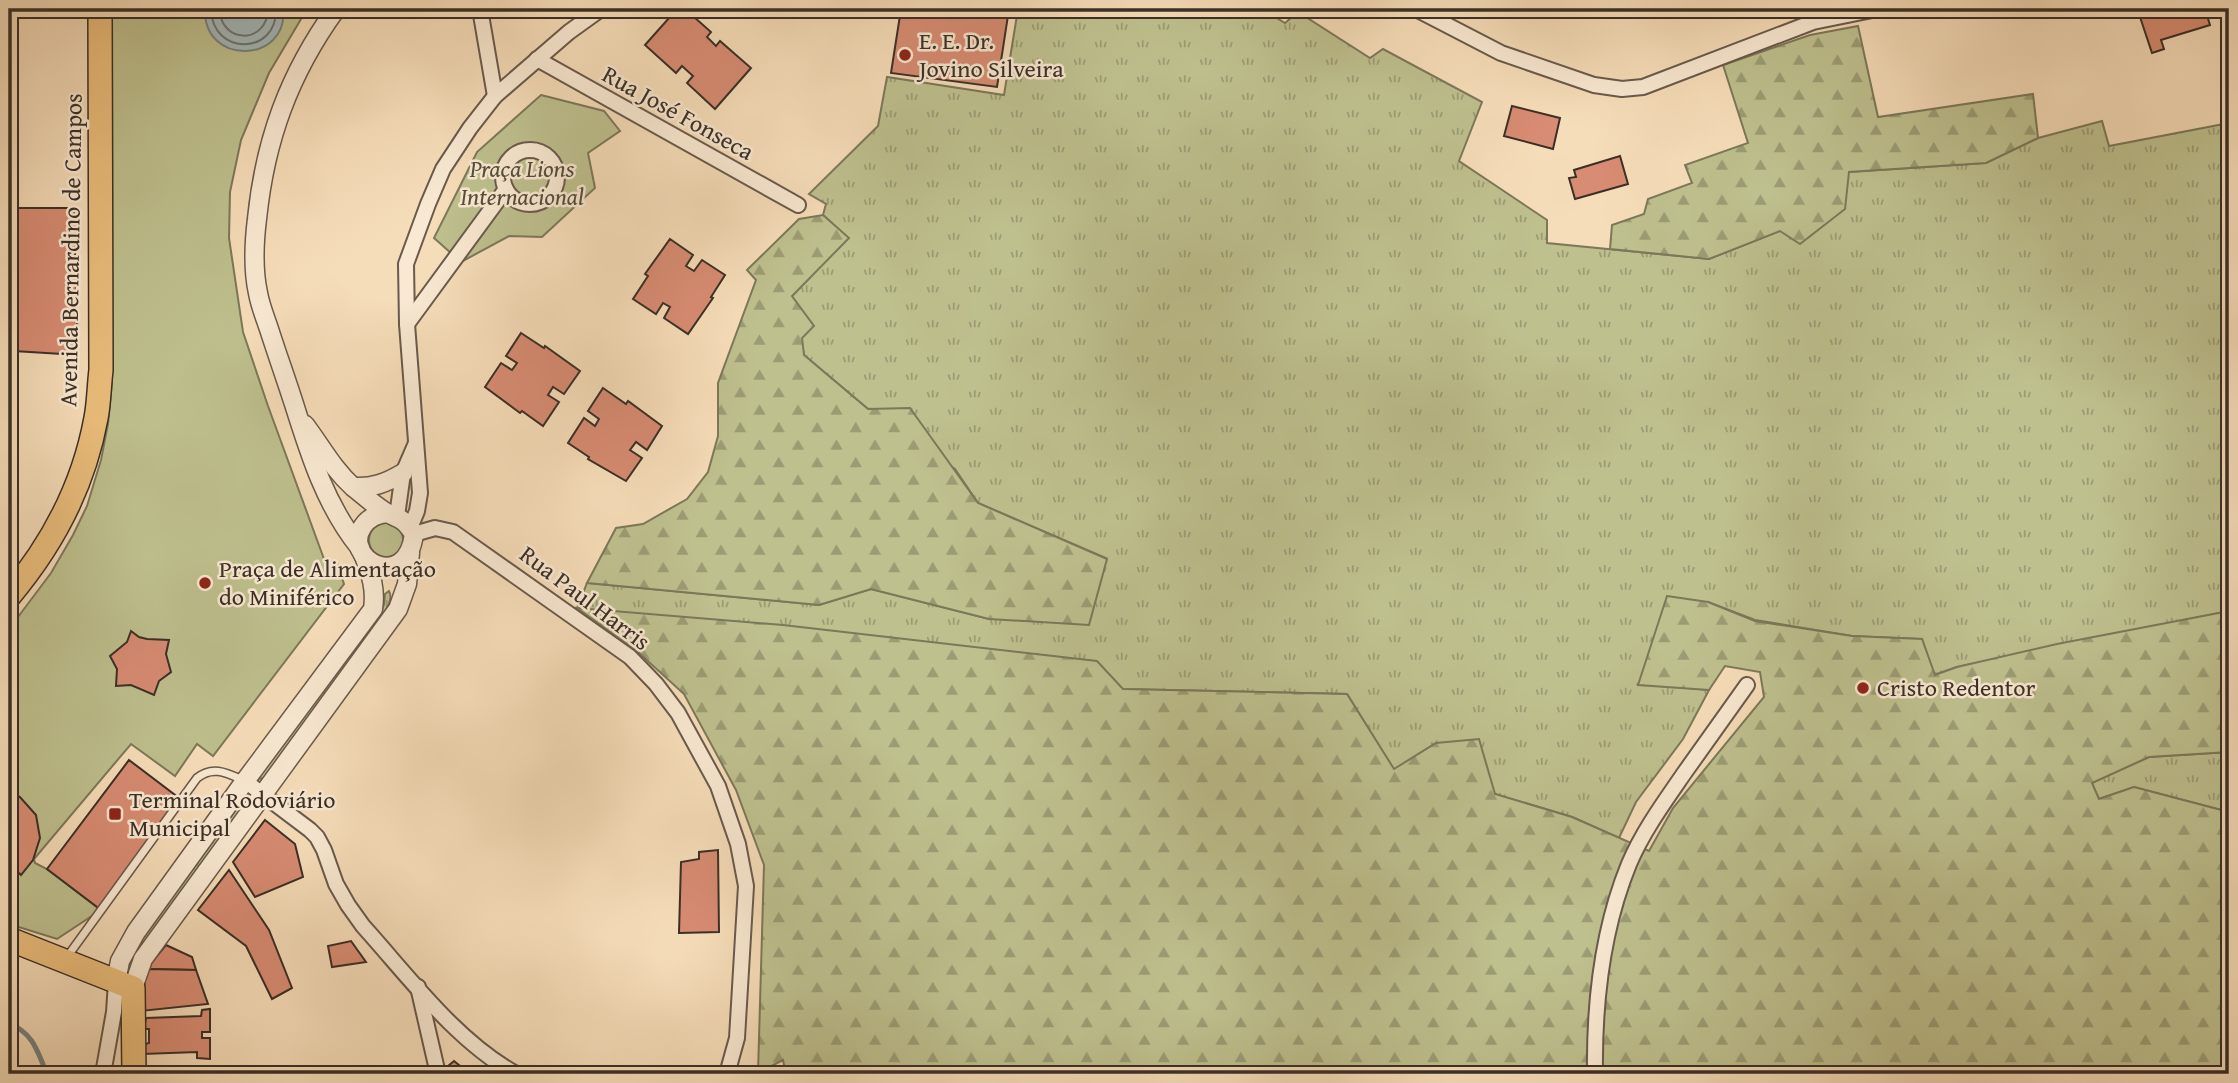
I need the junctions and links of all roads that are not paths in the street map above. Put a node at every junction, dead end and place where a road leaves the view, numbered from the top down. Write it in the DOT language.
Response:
graph roads {
  1 [pos="100,9"];
  2 [pos="336,9"];
  3 [pos="480,9"];
  4 [pos="590,9"];
  5 [pos="601,9"];
  6 [pos="1416,9"];
  7 [pos="1877,9"];
  8 [pos="569,32"];
  9 [pos="537,60"];
  10 [pos="495,96"];
  11 [pos="506,189"];
  12 [pos="798,205"];
  13 [pos="407,324"];
  14 [pos="297,414"];
  15 [pos="417,442"];
  16 [pos="403,473"];
  17 [pos="354,487"];
  18 [pos="402,523"];
  19 [pos="362,552"];
  20 [pos="410,553"];
  21 [pos="9,596"];
  22 [pos="1747,685"];
  23 [pos="245,781"];
  24 [pos="262,794"];
  25 [pos="9,939"];
  26 [pos="64,961"];
  27 [pos="125,985"];
  28 [pos="418,987"];
  29 [pos="103,1074"];
  30 [pos="134,1074"];
  31 [pos="438,1074"];
  32 [pos="516,1074"];
  33 [pos="727,1074"];
  34 [pos="1594,1074"];
  1 -- 21 [label="main road, Avenida Bernardino de Campos"];
  2 -- 14 [label="street"];
  3 -- 10 [label="street"];
  4 -- 8 [label="street"];
  5 -- 8 [label="street"];
  6 -- 7 [label="street"];
  8 -- 9 [label="street"];
  9 -- 10 [label="street"];
  9 -- 12 [label="street, Rua José Fonseca"];
  10 -- 13 [label="street"];
  11 -- 13 [label="street"];
  13 -- 15 [label="street"];
  14 -- 17 [label="street"];
  14 -- 19 [label="street"];
  15 -- 16 [label="street"];
  15 -- 18 [label="street"];
  16 -- 17 [label="street"];
  16 -- 18 [label="street"];
  17 -- 18 [label="street"];
  18 -- 19 [label="street"];
  18 -- 20 [label="street"];
  18 -- 33 [label="street, Rua Paul Harris"];
  19 -- 20 [label="street"];
  19 -- 23 [label="street"];
  20 -- 24 [label="street"];
  22 -- 34 [label="street"];
  23 -- 24 [label="street"];
  23 -- 26 [label="lane"];
  23 -- 27 [label="street"];
  24 -- 27 [label="street"];
  24 -- 28 [label="street"];
  25 -- 26 [label="main road"];
  26 -- 27 [label="main road"];
  27 -- 29 [label="street"];
  27 -- 30 [label="main road"];
  28 -- 31 [label="street"];
  28 -- 32 [label="street"];
}
